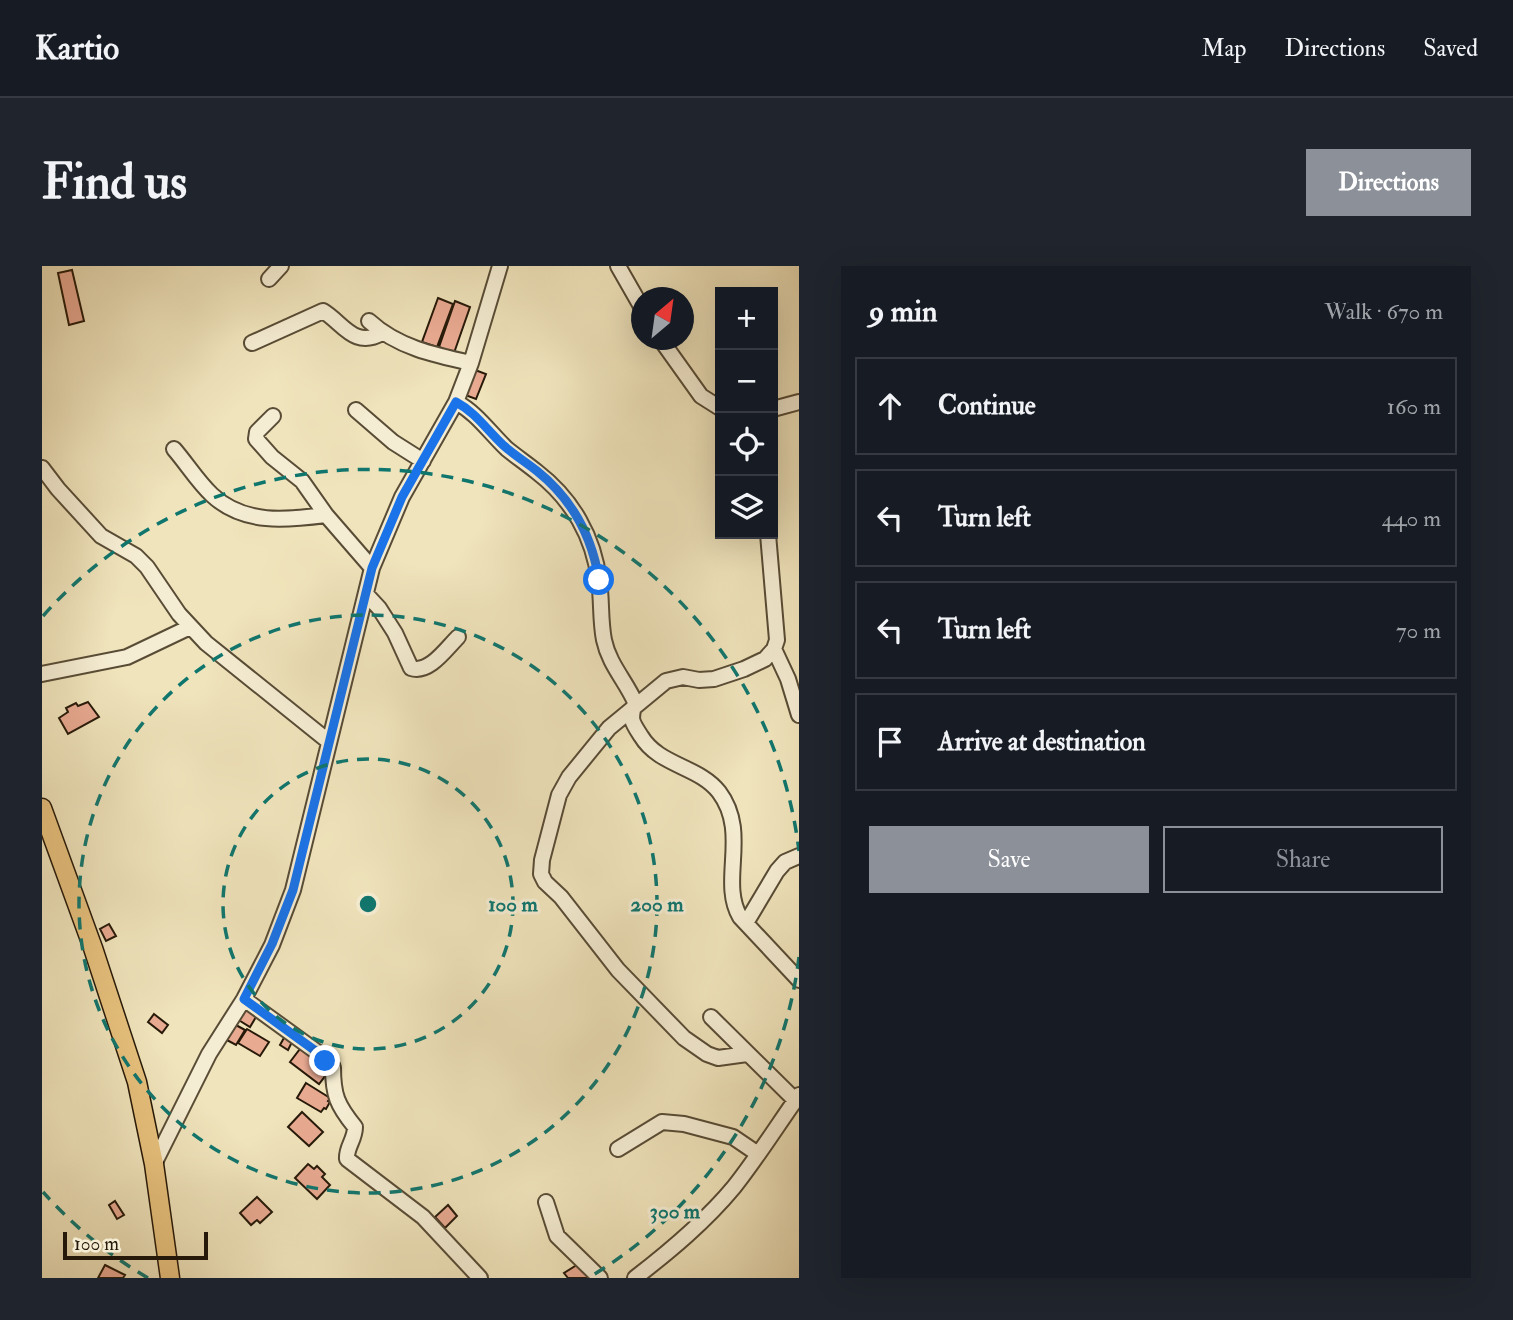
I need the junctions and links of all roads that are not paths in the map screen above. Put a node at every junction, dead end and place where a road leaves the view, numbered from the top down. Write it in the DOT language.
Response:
graph roads {
  1 [pos="281,266"];
  2 [pos="500,266"];
  3 [pos="618,266"];
  4 [pos="269,279"];
  5 [pos="631,289"];
  6 [pos="369,321"];
  7 [pos="382,333"];
  8 [pos="252,343"];
  9 [pos="668,350"];
  10 [pos="471,363"];
  11 [pos="456,402"];
  12 [pos="799,402"];
  13 [pos="715,405"];
  14 [pos="778,408"];
  15 [pos="356,410"];
  16 [pos="273,416"];
  17 [pos="174,449"];
  18 [pos="422,461"];
  19 [pos="42,468"];
  20 [pos="326,515"];
  21 [pos="768,539"];
  22 [pos="372,568"];
  23 [pos="366,594"];
  24 [pos="190,627"];
  25 [pos="458,637"];
  26 [pos="774,649"];
  27 [pos="42,674"];
  28 [pos="633,708"];
  29 [pos="799,715"];
  30 [pos="328,741"];
  31 [pos="42,808"];
  32 [pos="799,856"];
  33 [pos="746,923"];
  34 [pos="799,980"];
  35 [pos="244,999"];
  36 [pos="711,1017"];
  37 [pos="747,1054"];
  38 [pos="797,1098"];
  39 [pos="618,1149"];
  40 [pos="758,1154"];
  41 [pos="154,1164"];
  42 [pos="546,1202"];
  43 [pos="170,1278"];
  44 [pos="480,1278"];
  45 [pos="600,1278"];
  46 [pos="635,1278"];
  1 -- 4 [label="street"];
  2 -- 10 [label="street"];
  3 -- 5 [label="street"];
  6 -- 7 [label="street"];
  7 -- 8 [label="street"];
  7 -- 10 [label="street"];
  9 -- 13 [label="street"];
  10 -- 11 [label="street"];
  11 -- 18 [label="street"];
  11 -- 28 [label="street"];
  12 -- 14 [label="street"];
  15 -- 18 [label="street"];
  16 -- 20 [label="street"];
  17 -- 20 [label="street"];
  18 -- 22 [label="street"];
  19 -- 24 [label="street"];
  20 -- 22 [label="street"];
  21 -- 26 [label="street"];
  22 -- 23 [label="street"];
  23 -- 25 [label="street"];
  23 -- 30 [label="street"];
  24 -- 27 [label="street"];
  24 -- 30 [label="street"];
  26 -- 28 [label="street"];
  26 -- 29 [label="street"];
  28 -- 33 [label="street"];
  28 -- 37 [label="street"];
  30 -- 35 [label="street"];
  31 -- 41 [label="main road"];
  32 -- 33 [label="street"];
  33 -- 34 [label="street"];
  35 -- 41 [label="street"];
  35 -- 44 [label="street"];
  36 -- 37 [label="street"];
  37 -- 38 [label="street"];
  38 -- 40 [label="street"];
  39 -- 40 [label="street"];
  40 -- 46 [label="street"];
  41 -- 43 [label="main road"];
  42 -- 45 [label="street"];
}
